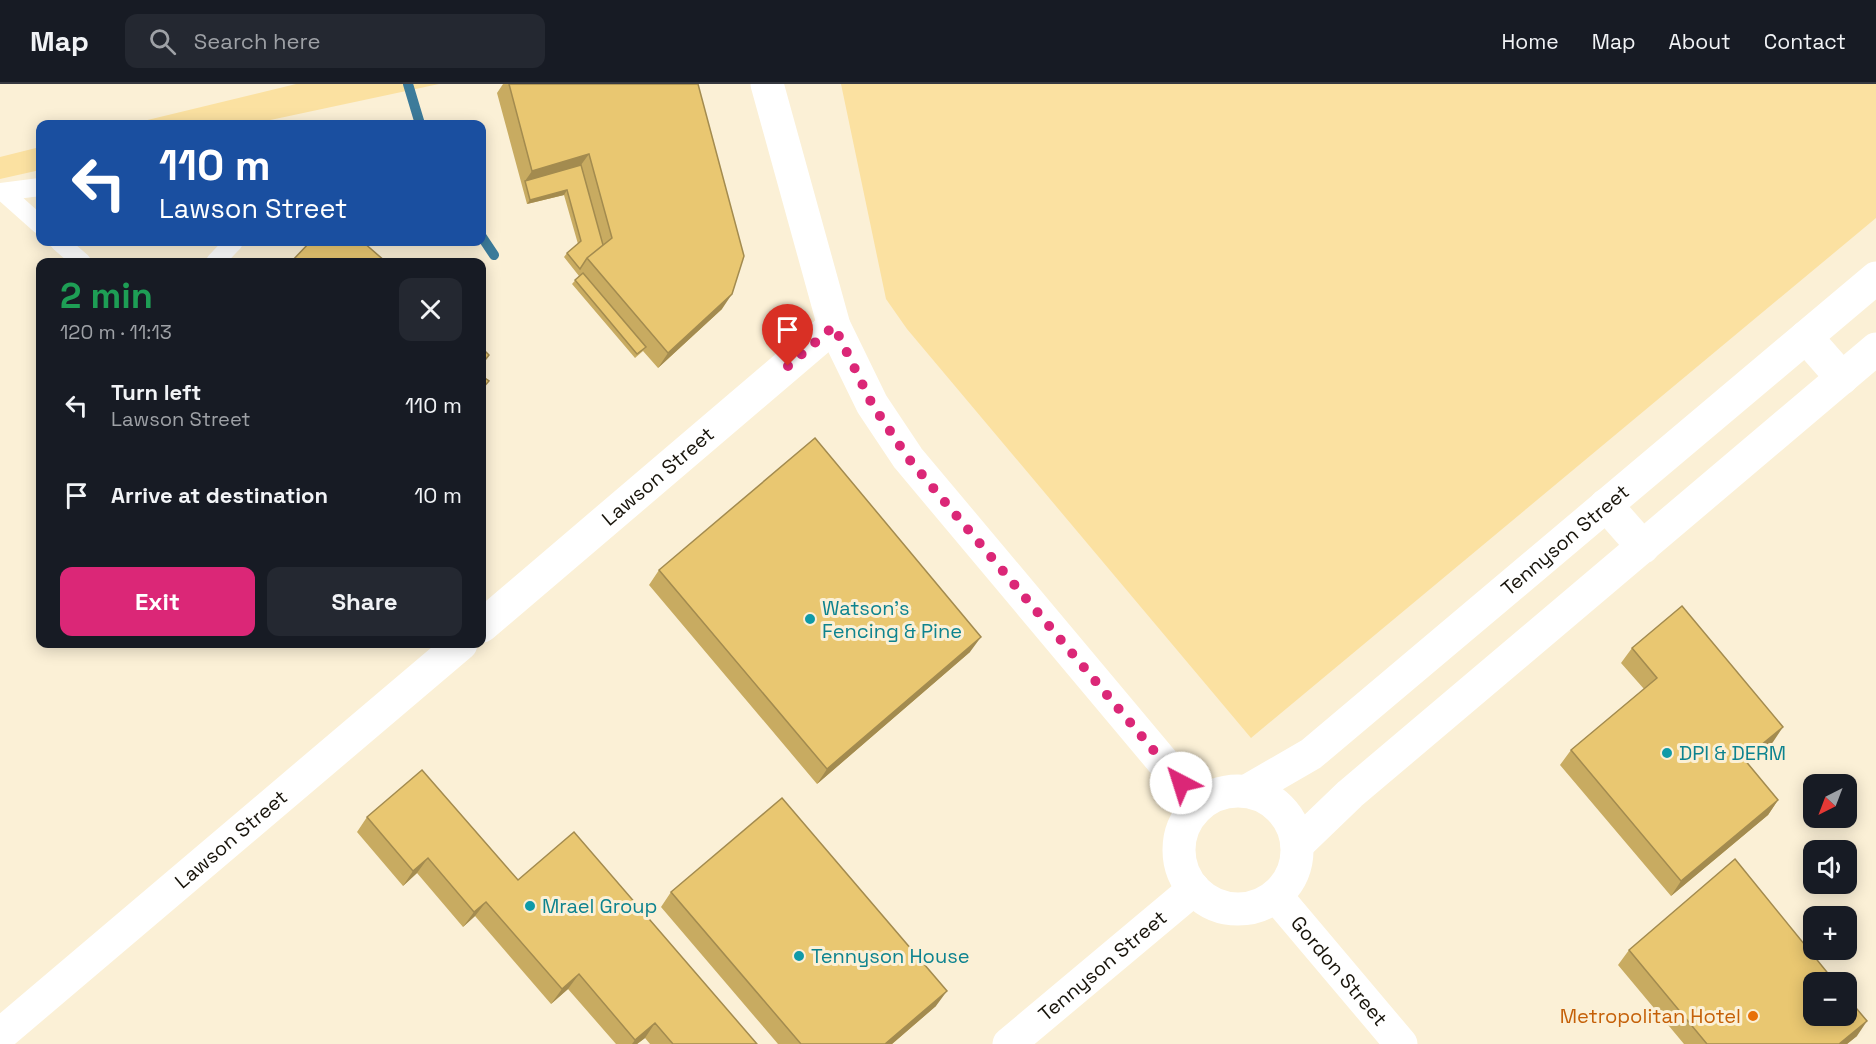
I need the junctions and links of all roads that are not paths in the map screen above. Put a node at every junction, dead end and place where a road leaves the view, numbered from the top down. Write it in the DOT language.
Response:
graph roads {
  1 [pos="766,84"];
  2 [pos="36,188"];
  3 [pos="2,192"];
  4 [pos="36,222"];
  5 [pos="64,246"];
  6 [pos="230,246"];
  7 [pos="77,258"];
  8 [pos="219,258"];
  9 [pos="1876,278"];
  10 [pos="834,326"];
  11 [pos="1806,337"];
  12 [pos="1876,349"];
  13 [pos="1842,378"];
  14 [pos="1606,505"];
  15 [pos="1643,547"];
  16 [pos="486,623"];
  17 [pos="456,648"];
  18 [pos="1247,791"];
  19 [pos="1199,805"];
  20 [pos="1297,845"];
  21 [pos="1194,889"];
  22 [pos="1276,896"];
  23 [pos="0,1035"];
  24 [pos="1009,1044"];
  25 [pos="1401,1044"];
  1 -- 10 [label="street"];
  2 -- 3 [label="lane"];
  3 -- 4 [label="lane"];
  5 -- 7 [label="lane"];
  6 -- 8 [label="lane"];
  9 -- 11 [label="street, Tennyson Street"];
  10 -- 16 [label="street, Lawson Street"];
  10 -- 19 [label="street"];
  11 -- 13 [label="street"];
  11 -- 14 [label="street, Tennyson Street"];
  12 -- 13 [label="street"];
  13 -- 15 [label="street"];
  14 -- 15 [label="street"];
  14 -- 18 [label="street, Tennyson Street"];
  15 -- 20 [label="street"];
  17 -- 23 [label="street, Lawson Street"];
  18 -- 19 [label="street"];
  18 -- 20 [label="street"];
  19 -- 21 [label="street"];
  20 -- 22 [label="street"];
  21 -- 22 [label="street"];
  21 -- 24 [label="street, Tennyson Street"];
  22 -- 25 [label="street, Gordon Street"];
}
